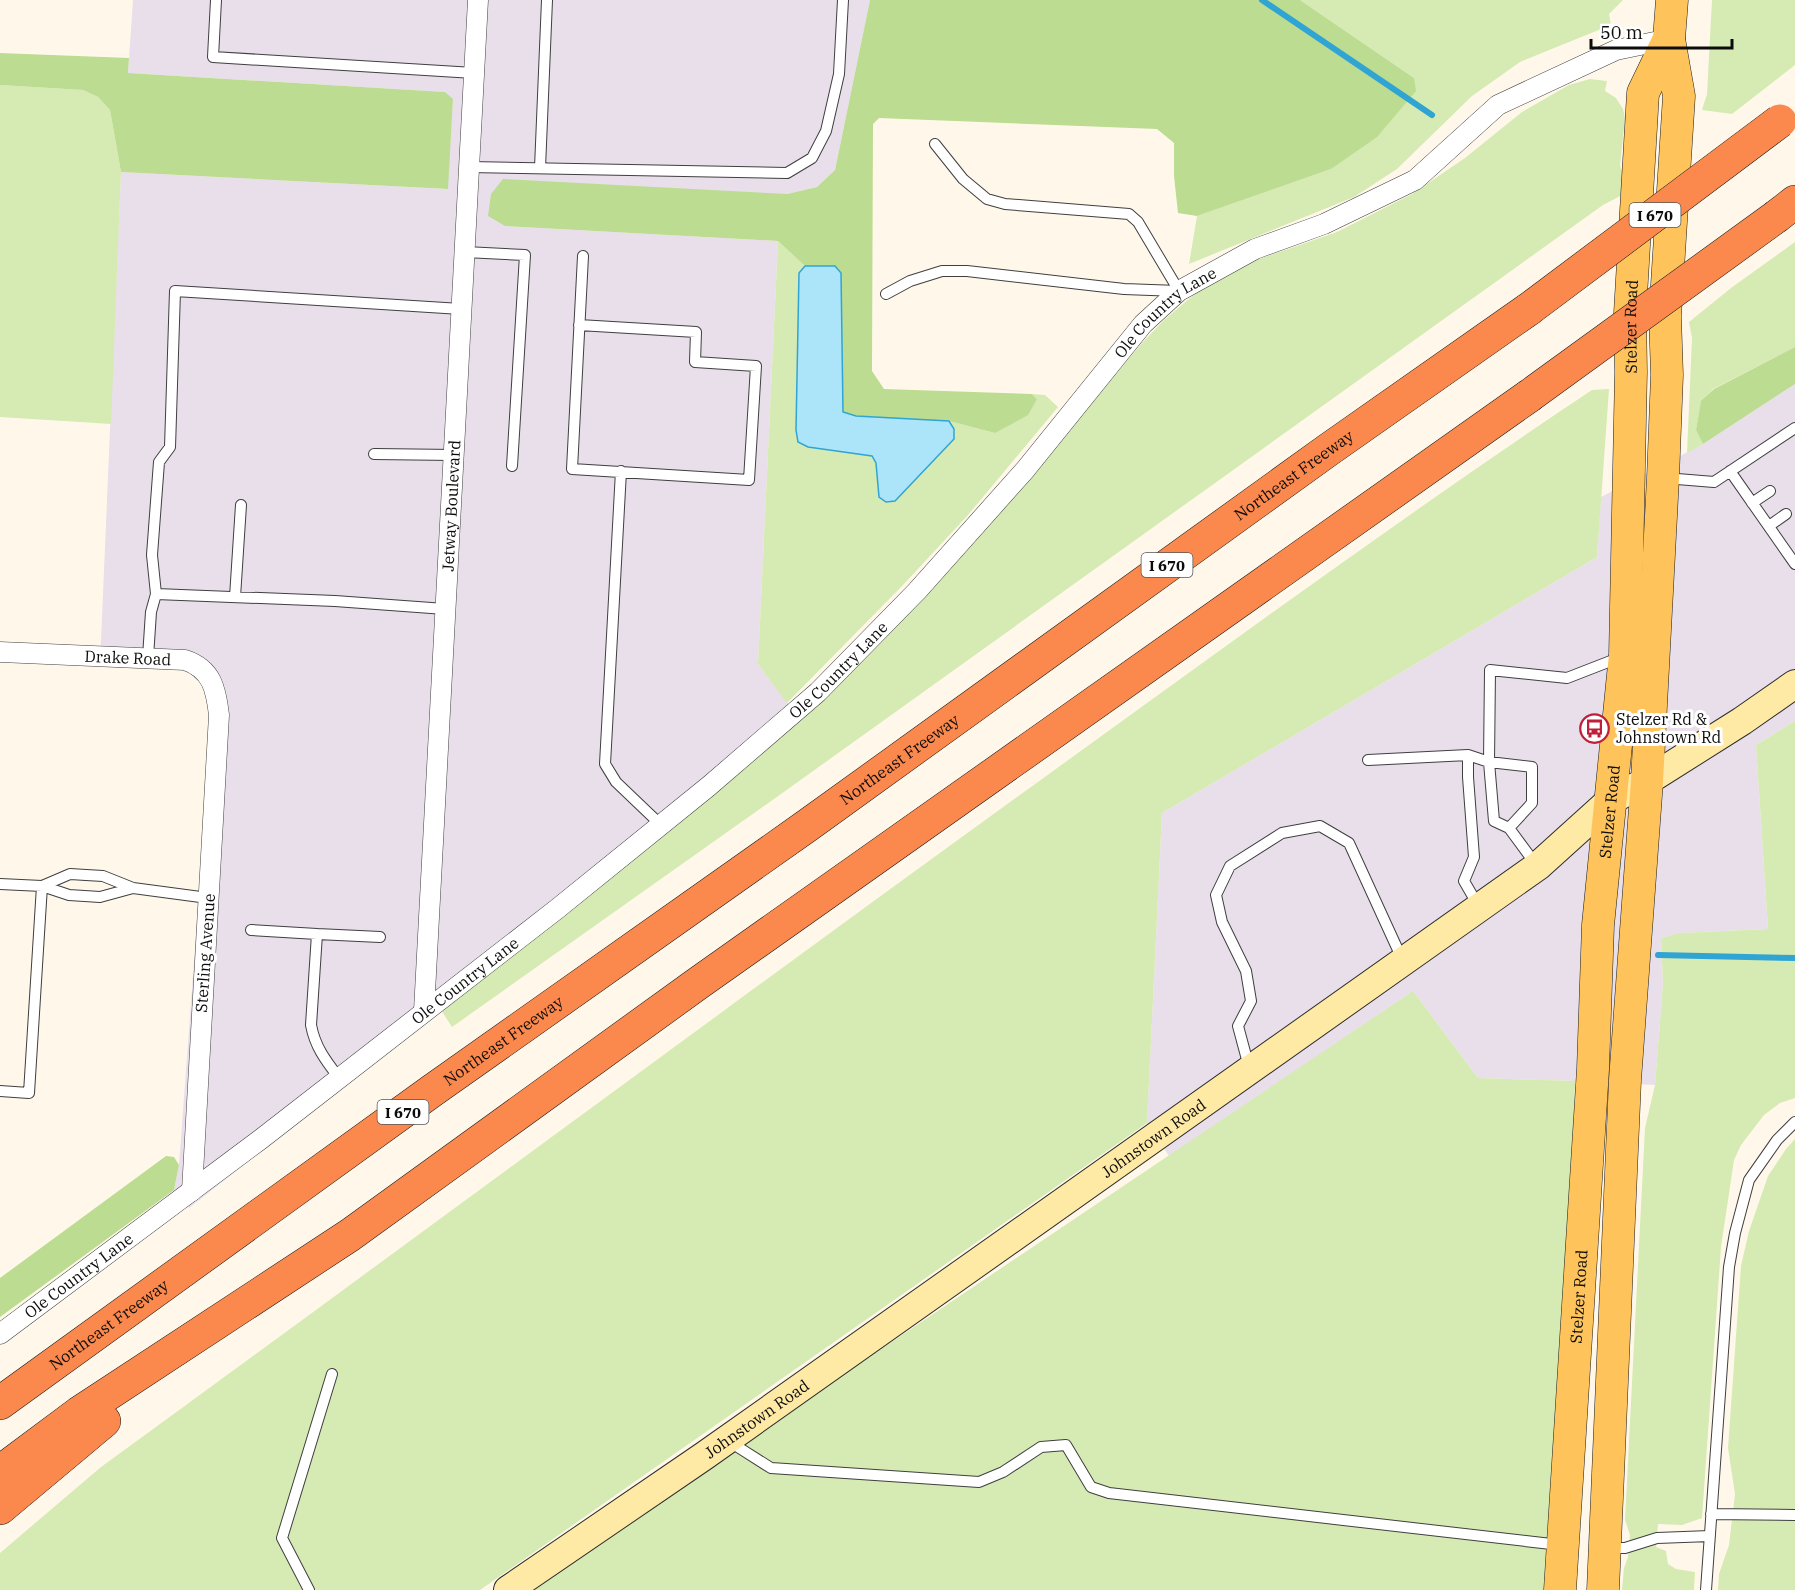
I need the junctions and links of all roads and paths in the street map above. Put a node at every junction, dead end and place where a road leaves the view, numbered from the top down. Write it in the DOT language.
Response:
graph roads {
  1 [pos="216,0"];
  2 [pos="478,0"];
  3 [pos="547,0"];
  4 [pos="843,0"];
  5 [pos="1671,0"];
  6 [pos="1669,39"];
  7 [pos="474,73"];
  8 [pos="1788,116"];
  9 [pos="935,144"];
  10 [pos="469,167"];
  11 [pos="540,168"];
  12 [pos="1786,209"];
  13 [pos="465,252"];
  14 [pos="583,256"];
  15 [pos="1179,291"];
  16 [pos="886,294"];
  17 [pos="461,309"];
  18 [pos="579,326"];
  19 [pos="1794,431"];
  20 [pos="374,454"];
  21 [pos="454,455"];
  22 [pos="512,466"];
  23 [pos="621,471"];
  24 [pos="1730,471"];
  25 [pos="1663,478"];
  26 [pos="1770,491"];
  27 [pos="1752,502"];
  28 [pos="241,505"];
  29 [pos="1786,514"];
  30 [pos="1769,526"];
  31 [pos="1790,547"];
  32 [pos="1795,564"];
  33 [pos="156,594"];
  34 [pos="235,597"];
  35 [pos="446,609"];
  36 [pos="0,652"];
  37 [pos="1625,656"];
  38 [pos="148,657"];
  39 [pos="1795,684"];
  40 [pos="219,715"];
  41 [pos="1468,755"];
  42 [pos="1368,760"];
  43 [pos="1489,762"];
  44 [pos="1647,781"];
  45 [pos="1611,800"];
  46 [pos="661,825"];
  47 [pos="1509,828"];
  48 [pos="1538,866"];
  49 [pos="0,884"];
  50 [pos="42,886"];
  51 [pos="133,888"];
  52 [pos="208,898"];
  53 [pos="1479,908"];
  54 [pos="251,930"];
  55 [pos="317,934"];
  56 [pos="380,937"];
  57 [pos="1404,961"];
  58 [pos="424,1011"];
  59 [pos="1250,1070"];
  60 [pos="339,1078"];
  61 [pos="0,1091"];
  62 [pos="1795,1122"];
  63 [pos="192,1191"];
  64 [pos="350,1235"];
  65 [pos="0,1334"];
  66 [pos="332,1374"];
  67 [pos="0,1403"];
  68 [pos="727,1440"];
  69 [pos="0,1472"];
  70 [pos="0,1508"];
  71 [pos="1711,1514"];
  72 [pos="1795,1515"];
  73 [pos="1710,1536"];
  74 [pos="1563,1546"];
  75 [pos="1604,1548"];
  76 [pos="309,1590"];
  77 [pos="508,1590"];
  78 [pos="1560,1590"];
  79 [pos="1603,1590"];
  80 [pos="1706,1590"];
  1 -- 7 [label="lane"];
  2 -- 7 [label="street, Jetway Boulevard"];
  3 -- 11 [label="lane"];
  4 -- 11 [label="lane"];
  5 -- 6 [label="main road, Stelzer Road"];
  6 -- 15 [label="street, Ole Country Lane"];
  6 -- 25 [label="main road, Stelzer Road"];
  6 -- 37 [label="main road, Stelzer Road"];
  7 -- 10 [label="street, Jetway Boulevard"];
  8 -- 67 [label="highway, Northeast Freeway / I 670, bridge"];
  9 -- 15 [label="lane"];
  10 -- 11 [label="lane"];
  10 -- 13 [label="street, Jetway Boulevard"];
  12 -- 64 [label="highway, bridge"];
  13 -- 17 [label="street, Jetway Boulevard"];
  13 -- 22 [label="lane"];
  14 -- 18 [label="lane"];
  15 -- 16 [label="lane"];
  15 -- 46 [label="street, Ole Country Lane"];
  17 -- 21 [label="street, Jetway Boulevard"];
  17 -- 33 [label="lane"];
  18 -- 23 [label="lane"];
  18 -- 23 [label="lane"];
  19 -- 24 [label="lane"];
  20 -- 21 [label="lane"];
  21 -- 35 [label="street, Jetway Boulevard"];
  23 -- 46 [label="lane"];
  24 -- 25 [label="lane"];
  24 -- 27 [label="lane"];
  25 -- 44 [label="main road, Stelzer Road"];
  26 -- 27 [label="lane"];
  27 -- 30 [label="lane"];
  28 -- 34 [label="lane"];
  29 -- 30 [label="lane"];
  30 -- 31 [label="lane"];
  31 -- 32 [label="lane"];
  33 -- 34 [label="lane"];
  33 -- 38 [label="lane"];
  34 -- 35 [label="lane"];
  35 -- 58 [label="street, Jetway Boulevard"];
  36 -- 38 [label="street, Drake Road"];
  37 -- 43 [label="lane"];
  37 -- 45 [label="main road, Stelzer Road"];
  38 -- 40 [label="street, Drake Road"];
  39 -- 44 [label="main road, Johnstown Road"];
  40 -- 52 [label="street, Sterling Avenue"];
  41 -- 42 [label="lane"];
  41 -- 43 [label="lane"];
  41 -- 53 [label="lane"];
  43 -- 47 [label="lane"];
  43 -- 47 [label="lane"];
  44 -- 45 [label="main road, Johnstown Road"];
  44 -- 75 [label="main road, Stelzer Road"];
  45 -- 48 [label="main road, Johnstown Road"];
  45 -- 74 [label="main road, Stelzer Road"];
  46 -- 58 [label="street, Ole Country Lane"];
  47 -- 48 [label="lane"];
  48 -- 53 [label="main road, Johnstown Road"];
  49 -- 50 [label="lane"];
  50 -- 51 [label="lane"];
  50 -- 51 [label="lane"];
  50 -- 61 [label="lane"];
  51 -- 52 [label="lane"];
  52 -- 63 [label="street, Sterling Avenue"];
  53 -- 57 [label="main road, Johnstown Road"];
  54 -- 55 [label="lane"];
  55 -- 56 [label="lane"];
  55 -- 60 [label="lane"];
  57 -- 59 [label="main road, Johnstown Road"];
  57 -- 59 [label="lane"];
  58 -- 60 [label="street, Ole Country Lane"];
  59 -- 68 [label="main road, Johnstown Road"];
  60 -- 63 [label="street, Ole Country Lane"];
  62 -- 71 [label="lane"];
  63 -- 65 [label="street, Ole Country Lane"];
  64 -- 69 [label="highway"];
  64 -- 70 [label="highway"];
  66 -- 76 [label="lane"];
  68 -- 74 [label="lane"];
  68 -- 77 [label="main road, Johnstown Road"];
  71 -- 72 [label="lane"];
  71 -- 73 [label="lane"];
  73 -- 75 [label="lane"];
  73 -- 80 [label="lane"];
  74 -- 78 [label="main road, Stelzer Road"];
  75 -- 79 [label="main road, Stelzer Road"];
}
